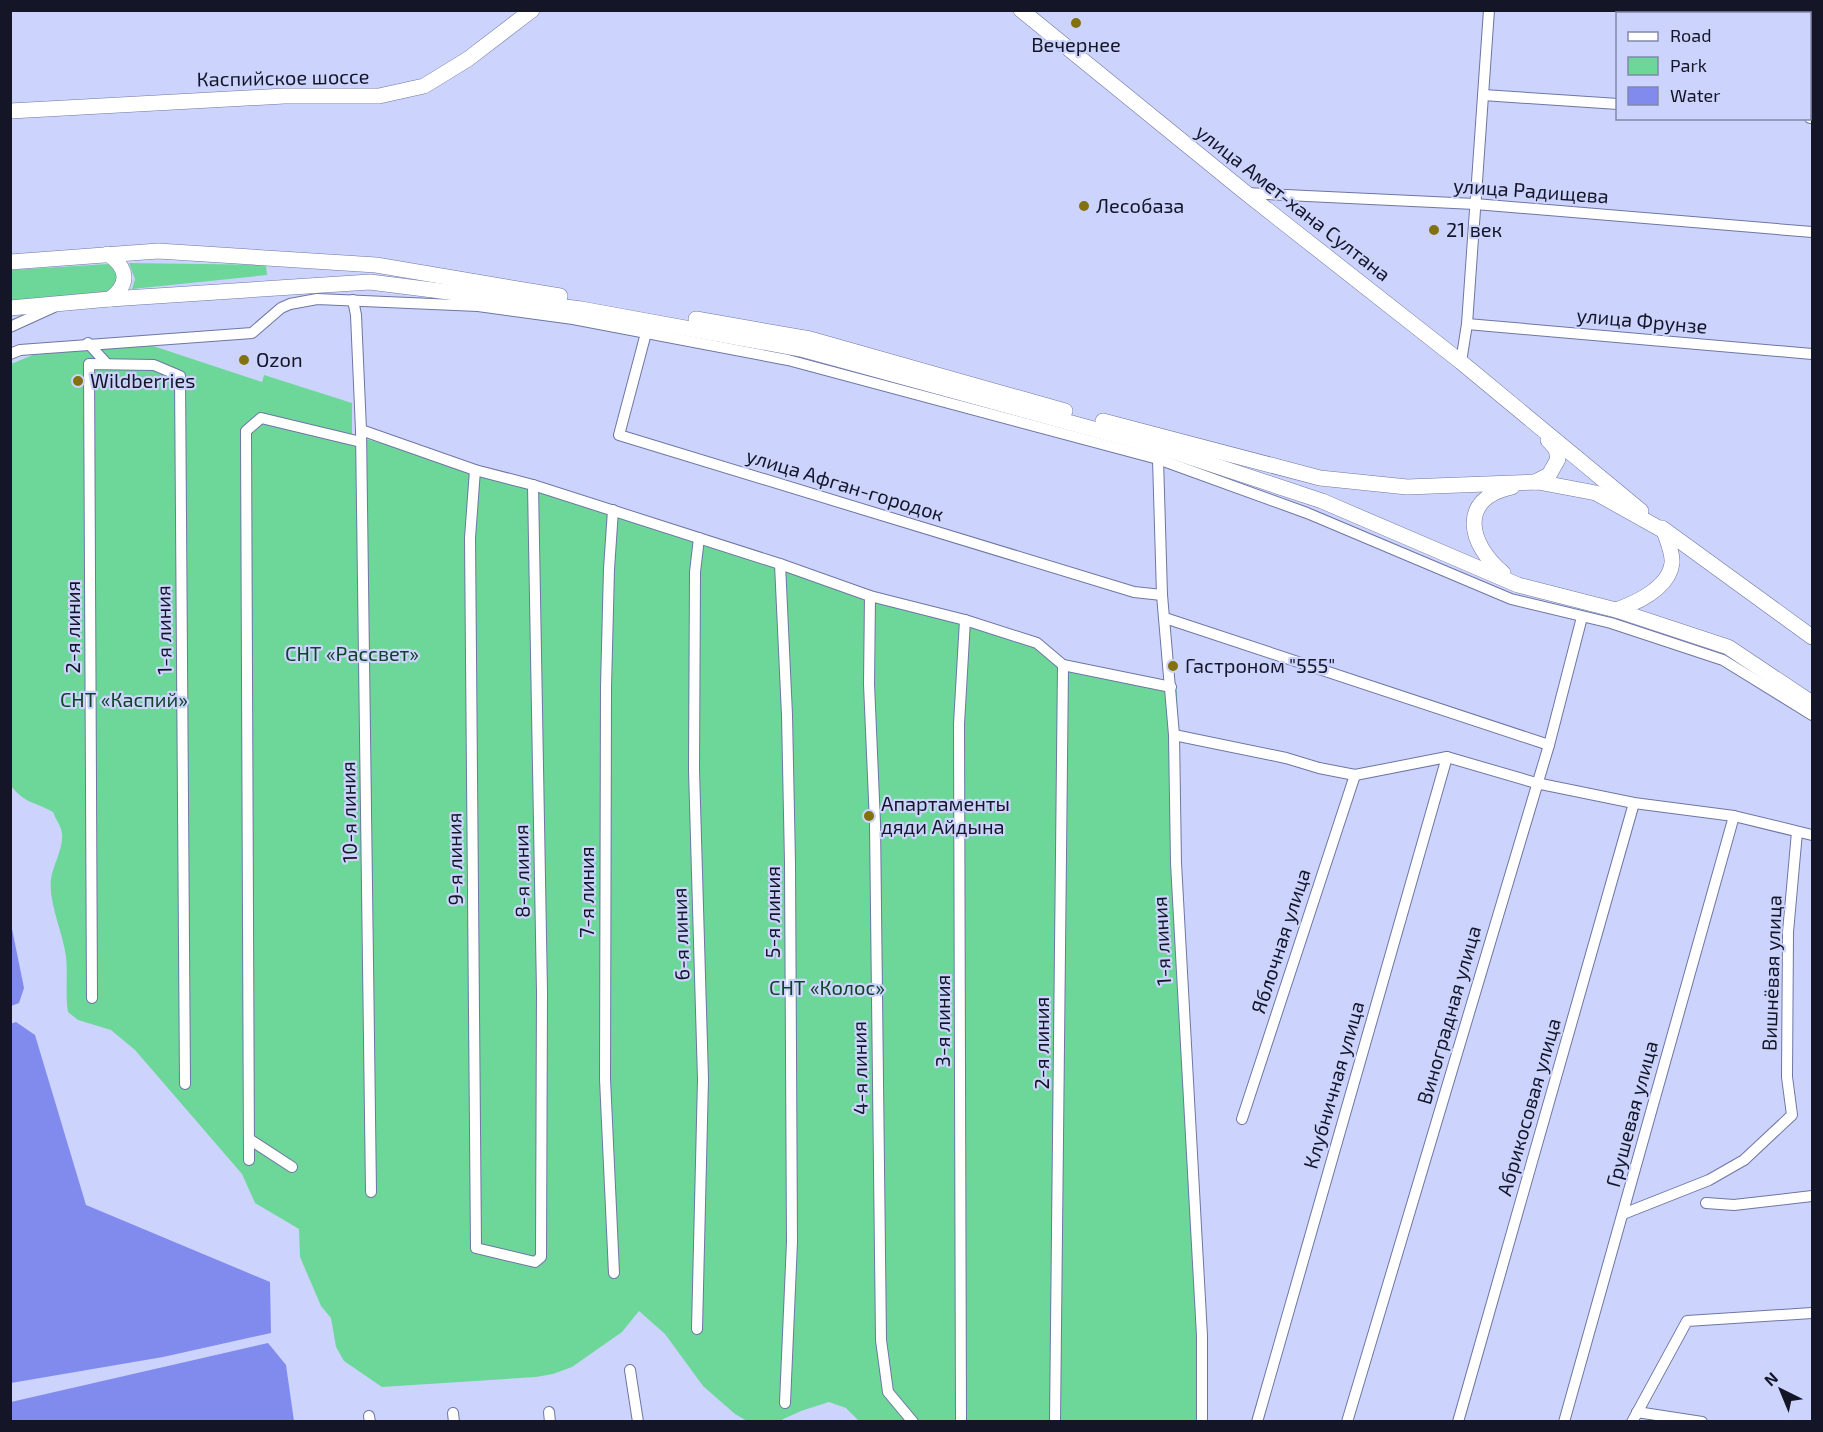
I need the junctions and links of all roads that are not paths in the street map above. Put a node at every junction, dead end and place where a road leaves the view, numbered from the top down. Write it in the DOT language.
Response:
graph roads {
  1 [pos="532,10"];
  2 [pos="1021,10"];
  3 [pos="1489,10"];
  4 [pos="1483,95"];
  5 [pos="1616,104"];
  6 [pos="10,111"];
  7 [pos="1246,193"];
  8 [pos="1475,204"];
  9 [pos="1812,232"];
  10 [pos="108,254"];
  11 [pos="15,260"];
  12 [pos="110,299"];
  13 [pos="353,300"];
  14 [pos="62,303"];
  15 [pos="10,308"];
  16 [pos="1467,324"];
  17 [pos="10,327"];
  18 [pos="646,333"];
  19 [pos="88,343"];
  20 [pos="10,354"];
  21 [pos="1812,354"];
  22 [pos="1461,362"];
  23 [pos="89,364"];
  24 [pos="106,364"];
  25 [pos="1538,428"];
  26 [pos="361,430"];
  27 [pos="361,442"];
  28 [pos="1158,459"];
  29 [pos="475,470"];
  30 [pos="1538,482"];
  31 [pos="533,485"];
  32 [pos="613,510"];
  33 [pos="1664,531"];
  34 [pos="699,538"];
  35 [pos="780,564"];
  36 [pos="1518,585"];
  37 [pos="1162,595"];
  38 [pos="870,596"];
  39 [pos="1616,610"];
  40 [pos="1582,617"];
  41 [pos="1165,618"];
  42 [pos="965,620"];
  43 [pos="1812,637"];
  44 [pos="1063,665"];
  45 [pos="1171,687"];
  46 [pos="1812,703"];
  47 [pos="1812,715"];
  48 [pos="1174,735"];
  49 [pos="1548,745"];
  50 [pos="1446,757"];
  51 [pos="1355,775"];
  52 [pos="1536,783"];
  53 [pos="1634,803"];
  54 [pos="1734,816"];
  55 [pos="1797,832"];
  56 [pos="1812,835"];
  57 [pos="92,998"];
  58 [pos="185,1084"];
  59 [pos="1242,1119"];
  60 [pos="249,1139"];
  61 [pos="249,1160"];
  62 [pos="292,1167"];
  63 [pos="371,1192"];
  64 [pos="1812,1196"];
  65 [pos="1706,1203"];
  66 [pos="1623,1214"];
  67 [pos="541,1257"];
  68 [pos="614,1273"];
  69 [pos="1812,1313"];
  70 [pos="697,1329"];
  71 [pos="630,1370"];
  72 [pos="785,1403"];
  73 [pos="1635,1417"];
  74 [pos="638,1422"];
  75 [pos="913,1422"];
  76 [pos="961,1422"];
  77 [pos="1055,1422"];
  78 [pos="1202,1422"];
  79 [pos="1257,1422"];
  80 [pos="1347,1422"];
  81 [pos="1458,1422"];
  82 [pos="1564,1422"];
  83 [pos="1702,1422"];
  1 -- 6 [label="main road, Каспийское шоссе"];
  2 -- 7 [label="main road, улица Амет-хана Султана"];
  3 -- 4 [label="street"];
  4 -- 5 [label="street"];
  4 -- 8 [label="street"];
  7 -- 8 [label="street, улица Радищева"];
  7 -- 22 [label="main road, улица Амет-хана Султана"];
  8 -- 9 [label="street, улица Радищева"];
  8 -- 16 [label="street"];
  10 -- 11 [label="main road"];
  10 -- 12 [label="main road"];
  10 -- 30 [label="main road"];
  12 -- 14 [label="main road"];
  12 -- 36 [label="main road"];
  13 -- 18 [label="street"];
  13 -- 19 [label="street"];
  13 -- 26 [label="street, 10-я линия"];
  14 -- 15 [label="main road"];
  14 -- 17 [label="street"];
  16 -- 21 [label="street, улица Фрунзе"];
  16 -- 22 [label="street"];
  18 -- 28 [label="street"];
  18 -- 37 [label="street, улица Афган-городок"];
  19 -- 20 [label="street"];
  19 -- 24 [label="street"];
  22 -- 25 [label="main road, улица Амет-хана Султана"];
  23 -- 24 [label="street, 1-я линия"];
  23 -- 57 [label="street, 2-я линия"];
  24 -- 58 [label="street, 1-я линия"];
  25 -- 30 [label="main road"];
  25 -- 33 [label="main road"];
  26 -- 27 [label="street, 10-я линия"];
  26 -- 29 [label="street"];
  27 -- 60 [label="street"];
  27 -- 63 [label="street, 10-я линия"];
  28 -- 37 [label="street, 1-я линия"];
  28 -- 40 [label="street"];
  29 -- 31 [label="street"];
  29 -- 67 [label="street, 9-я линия"];
  30 -- 33 [label="main road"];
  30 -- 36 [label="main road"];
  31 -- 32 [label="street"];
  31 -- 67 [label="street, 8-я линия"];
  32 -- 34 [label="street"];
  32 -- 68 [label="street, 7-я линия"];
  33 -- 39 [label="main road"];
  33 -- 43 [label="main road"];
  34 -- 35 [label="street"];
  34 -- 70 [label="street, 6-я линия"];
  35 -- 38 [label="street"];
  35 -- 72 [label="street, 5-я линия"];
  36 -- 39 [label="main road"];
  37 -- 41 [label="street, 1-я линия"];
  38 -- 42 [label="street"];
  38 -- 75 [label="street, 4-я линия"];
  39 -- 46 [label="main road"];
  40 -- 47 [label="street"];
  40 -- 49 [label="street, Виноградная улица"];
  41 -- 45 [label="street, 1-я линия"];
  41 -- 49 [label="street"];
  42 -- 44 [label="street"];
  42 -- 76 [label="street, 3-я линия"];
  44 -- 45 [label="street"];
  44 -- 77 [label="street, 2-я линия"];
  45 -- 48 [label="street, 1-я линия"];
  48 -- 51 [label="street"];
  48 -- 78 [label="street, 1-я линия"];
  49 -- 52 [label="street, Виноградная улица"];
  50 -- 51 [label="street"];
  50 -- 52 [label="street"];
  50 -- 79 [label="street, Клубничная улица"];
  51 -- 59 [label="street, Яблочная улица"];
  52 -- 53 [label="street"];
  52 -- 80 [label="street, Виноградная улица"];
  53 -- 54 [label="street"];
  53 -- 81 [label="street, Абрикосовая улица"];
  54 -- 55 [label="street"];
  54 -- 66 [label="street, Грушевая улица"];
  55 -- 56 [label="street"];
  55 -- 66 [label="street, Вишнёвая улица"];
  60 -- 61 [label="street"];
  60 -- 62 [label="street"];
  64 -- 65 [label="street"];
  66 -- 82 [label="street, Грушевая улица"];
  69 -- 73 [label="street"];
  71 -- 74 [label="street"];
  73 -- 83 [label="street"];
}
